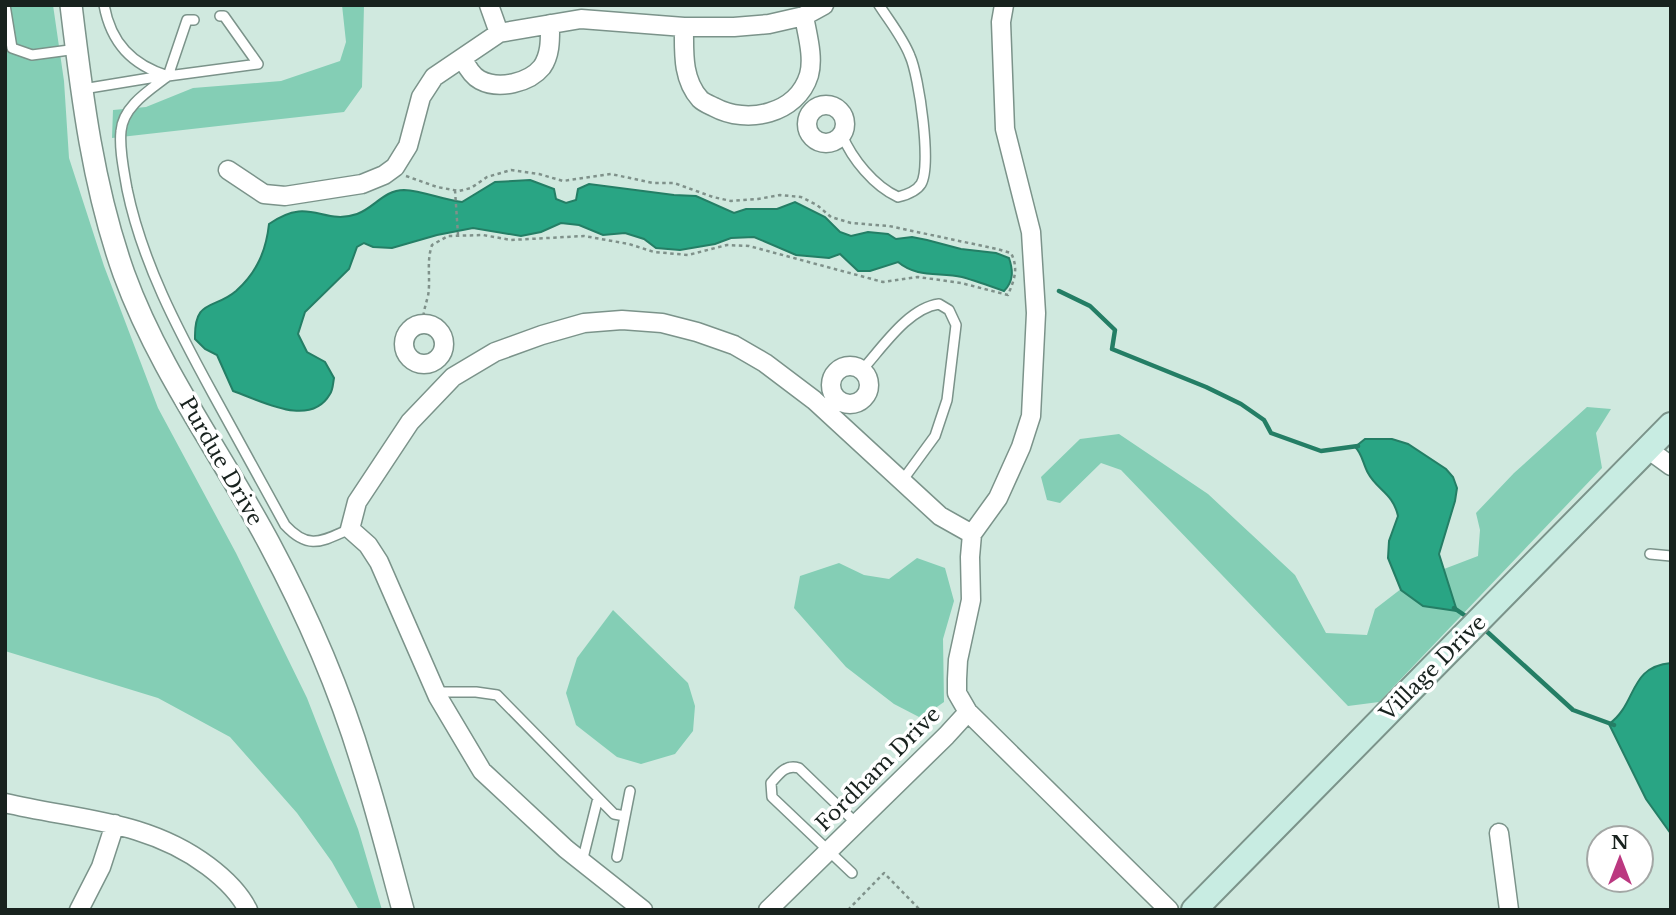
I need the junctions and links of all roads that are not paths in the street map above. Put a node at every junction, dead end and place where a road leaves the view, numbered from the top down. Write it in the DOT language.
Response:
graph roads {
  1 [pos="5,5"];
  2 [pos="71,5"];
  3 [pos="104,5"];
  4 [pos="489,5"];
  5 [pos="824,5"];
  6 [pos="879,5"];
  7 [pos="993,5"];
  8 [pos="1002,14"];
  9 [pos="220,16"];
  10 [pos="804,16"];
  11 [pos="194,19"];
  12 [pos="550,24"];
  13 [pos="684,27"];
  14 [pos="499,33"];
  15 [pos="9,49"];
  16 [pos="76,49"];
  17 [pos="463,59"];
  18 [pos="167,76"];
  19 [pos="81,89"];
  20 [pos="796,96"];
  21 [pos="813,110"];
  22 [pos="842,135"];
  23 [pos="228,170"];
  24 [pos="436,360"];
  25 [pos="862,370"];
  26 [pos="453,377"];
  27 [pos="831,405"];
  28 [pos="1671,425"];
  29 [pos="1649,450"];
  30 [pos="1671,466"];
  31 [pos="902,481"];
  32 [pos="350,529"];
  33 [pos="972,534"];
  34 [pos="1650,554"];
  35 [pos="1671,556"];
  36 [pos="436,692"];
  37 [pos="968,712"];
  38 [pos="630,791"];
  39 [pos="598,797"];
  40 [pos="5,803"];
  41 [pos="625,816"];
  42 [pos="115,824"];
  43 [pos="857,824"];
  44 [pos="1499,834"];
  45 [pos="829,850"];
  46 [pos="617,857"];
  47 [pos="582,862"];
  48 [pos="852,873"];
  49 [pos="79,910"];
  50 [pos="248,910"];
  51 [pos="402,910"];
  52 [pos="643,910"];
  53 [pos="768,910"];
  54 [pos="1169,910"];
  55 [pos="1194,910"];
  56 [pos="1509,910"];
  1 -- 15 [label="lane"];
  2 -- 16 [label="street, Purdue Drive"];
  3 -- 18 [label="lane"];
  4 -- 14 [label="street"];
  5 -- 10 [label="street"];
  6 -- 22 [label="lane"];
  7 -- 8 [label="street"];
  8 -- 33 [label="street"];
  9 -- 18 [label="lane"];
  10 -- 13 [label="street"];
  10 -- 20 [label="street"];
  11 -- 18 [label="lane"];
  12 -- 13 [label="street"];
  12 -- 14 [label="street"];
  12 -- 17 [label="street"];
  13 -- 20 [label="street"];
  14 -- 17 [label="street"];
  15 -- 16 [label="lane"];
  16 -- 19 [label="street, Purdue Drive"];
  17 -- 23 [label="street"];
  18 -- 19 [label="lane"];
  18 -- 32 [label="lane"];
  19 -- 51 [label="street, Purdue Drive"];
  20 -- 21 [label="street"];
  21 -- 22 [label="street"];
  21 -- 22 [label="street"];
  24 -- 24 [label="street"];
  24 -- 26 [label="street"];
  25 -- 27 [label="street"];
  25 -- 27 [label="street"];
  25 -- 31 [label="lane"];
  26 -- 27 [label="street"];
  26 -- 32 [label="street"];
  27 -- 31 [label="street"];
  28 -- 29 [label="main road, Village Drive"];
  29 -- 30 [label="street"];
  29 -- 55 [label="main road, Village Drive"];
  31 -- 33 [label="street"];
  32 -- 36 [label="street"];
  33 -- 37 [label="street"];
  34 -- 35 [label="lane"];
  36 -- 39 [label="lane"];
  36 -- 47 [label="street"];
  37 -- 43 [label="street, Fordham Drive"];
  37 -- 54 [label="street, Fordham Drive"];
  38 -- 41 [label="lane"];
  39 -- 41 [label="lane"];
  39 -- 47 [label="lane"];
  40 -- 42 [label="street"];
  41 -- 46 [label="lane"];
  42 -- 49 [label="street"];
  42 -- 50 [label="street"];
  43 -- 45 [label="street, Fordham Drive"];
  43 -- 45 [label="lane"];
  44 -- 56 [label="street"];
  45 -- 48 [label="lane"];
  45 -- 53 [label="street, Fordham Drive"];
  47 -- 52 [label="street"];
}
